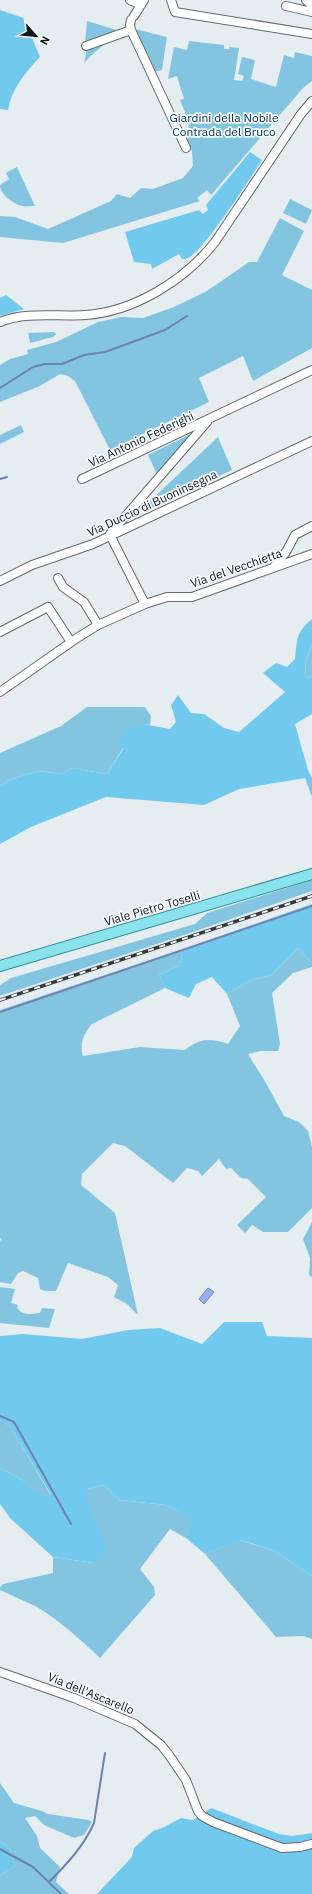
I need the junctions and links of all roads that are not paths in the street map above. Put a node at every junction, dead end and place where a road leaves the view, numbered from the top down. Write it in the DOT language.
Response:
graph roads {
  1 [pos="130,0"];
  2 [pos="171,0"];
  3 [pos="306,0"];
  4 [pos="143,3"];
  5 [pos="286,6"];
  6 [pos="312,6"];
  7 [pos="312,12"];
  8 [pos="131,30"];
  9 [pos="312,34"];
  10 [pos="86,46"];
  11 [pos="312,101"];
  12 [pos="186,148"];
  13 [pos="0,322"];
  14 [pos="312,370"];
  15 [pos="209,420"];
  16 [pos="312,441"];
  17 [pos="82,479"];
  18 [pos="312,526"];
  19 [pos="110,535"];
  20 [pos="312,554"];
  21 [pos="272,568"];
  22 [pos="58,578"];
  23 [pos="0,581"];
  24 [pos="145,604"];
  25 [pos="98,625"];
  26 [pos="0,632"];
  27 [pos="71,642"];
  28 [pos="0,692"];
  29 [pos="312,874"];
  30 [pos="0,966"];
  31 [pos="0,1672"];
  32 [pos="312,1844"];
  1 -- 4 [label="street"];
  2 -- 9 [label="street"];
  3 -- 6 [label="street"];
  4 -- 8 [label="street"];
  5 -- 7 [label="street"];
  8 -- 10 [label="street"];
  8 -- 12 [label="street"];
  11 -- 13 [label="street"];
  14 -- 15 [label="street, Via Antonio Federighi"];
  15 -- 17 [label="street, Via Antonio Federighi"];
  15 -- 19 [label="street"];
  16 -- 19 [label="street, Via Duccio di Buoninsegna"];
  18 -- 21 [label="street"];
  19 -- 23 [label="street, Via Duccio di Buoninsegna"];
  19 -- 24 [label="street"];
  20 -- 21 [label="street, Via del Vecchietta"];
  21 -- 24 [label="street, Via del Vecchietta"];
  22 -- 25 [label="street"];
  24 -- 25 [label="street, Via del Vecchietta"];
  25 -- 27 [label="street, Via del Vecchietta"];
  26 -- 27 [label="street"];
  27 -- 28 [label="street, Via del Vecchietta"];
  29 -- 30 [label="main road, Viale Pietro Toselli"];
  31 -- 32 [label="street, Via dell'Ascarello"];
}
